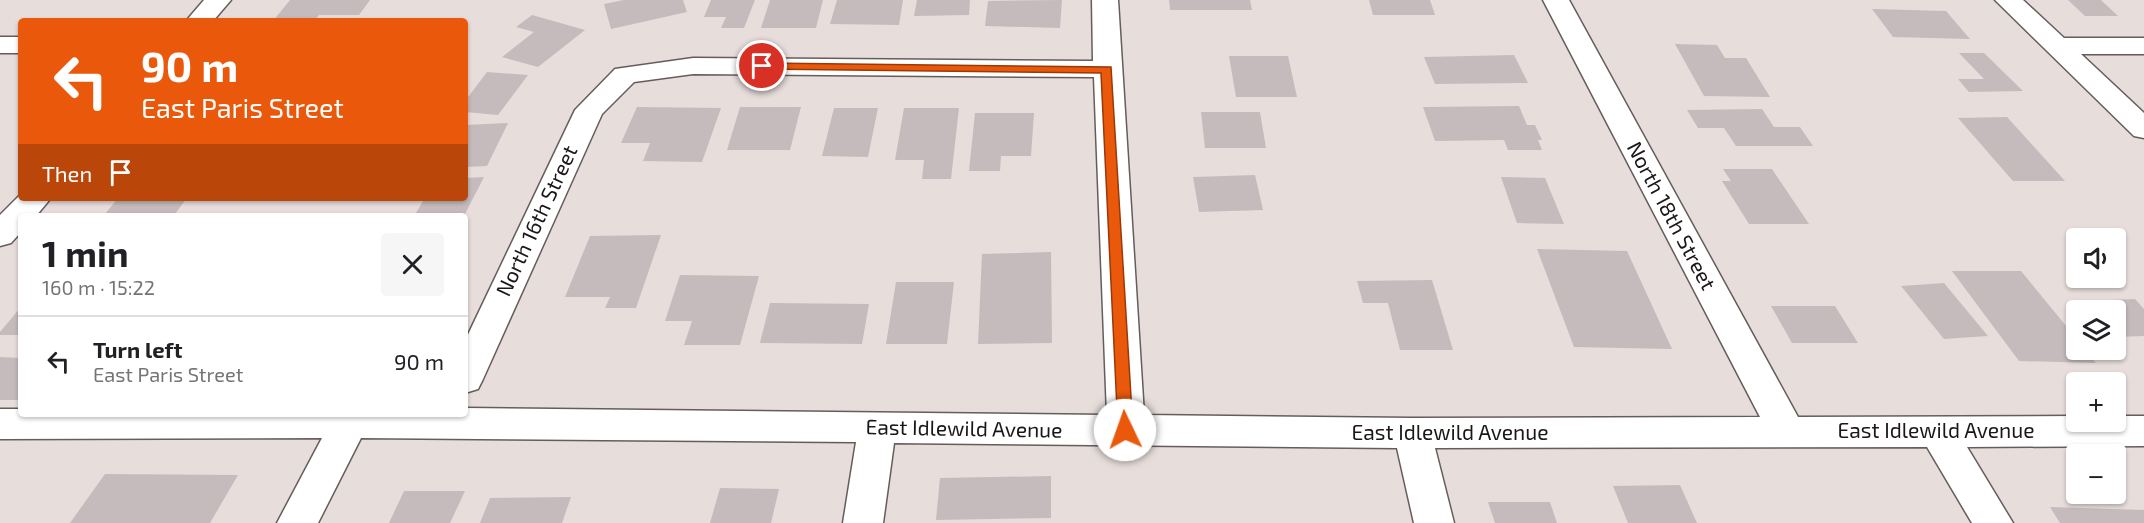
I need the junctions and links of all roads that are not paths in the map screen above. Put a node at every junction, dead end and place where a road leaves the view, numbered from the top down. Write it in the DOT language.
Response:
graph roads {
  1 [pos="218,0"];
  2 [pos="1105,0"];
  3 [pos="1556,0"];
  4 [pos="2008,0"];
  5 [pos="203,18"];
  6 [pos="0,45"];
  7 [pos="18,45"];
  8 [pos="2057,46"];
  9 [pos="2144,46"];
  10 [pos="1107,69"];
  11 [pos="2144,129"];
  12 [pos="32,201"];
  13 [pos="21,213"];
  14 [pos="18,216"];
  15 [pos="0,236"];
  16 [pos="468,372"];
  17 [pos="447,419"];
  18 [pos="350,423"];
  19 [pos="0,424"];
  20 [pos="877,428"];
  21 [pos="1125,430"];
  22 [pos="1936,431"];
  23 [pos="2144,431"];
  24 [pos="1786,432"];
  25 [pos="1412,433"];
  26 [pos="297,523"];
  27 [pos="863,523"];
  28 [pos="1434,523"];
  29 [pos="1993,523"];
  1 -- 5 [label="street"];
  2 -- 10 [label="street"];
  3 -- 24 [label="street, North 18th Street"];
  4 -- 8 [label="street"];
  6 -- 7 [label="street"];
  8 -- 9 [label="street"];
  8 -- 11 [label="street"];
  10 -- 16 [label="street, North 16th Street"];
  10 -- 21 [label="street"];
  12 -- 13 [label="street"];
  14 -- 15 [label="street"];
  17 -- 18 [label="street, East Idlewild Avenue"];
  17 -- 20 [label="street, East Idlewild Avenue"];
  18 -- 19 [label="street, East Idlewild Avenue"];
  18 -- 26 [label="street"];
  20 -- 21 [label="street, East Idlewild Avenue"];
  20 -- 27 [label="street"];
  21 -- 25 [label="street, East Idlewild Avenue"];
  22 -- 23 [label="street, East Idlewild Avenue"];
  22 -- 24 [label="street, East Idlewild Avenue"];
  22 -- 29 [label="street"];
  24 -- 25 [label="street, East Idlewild Avenue"];
  25 -- 28 [label="street"];
}
